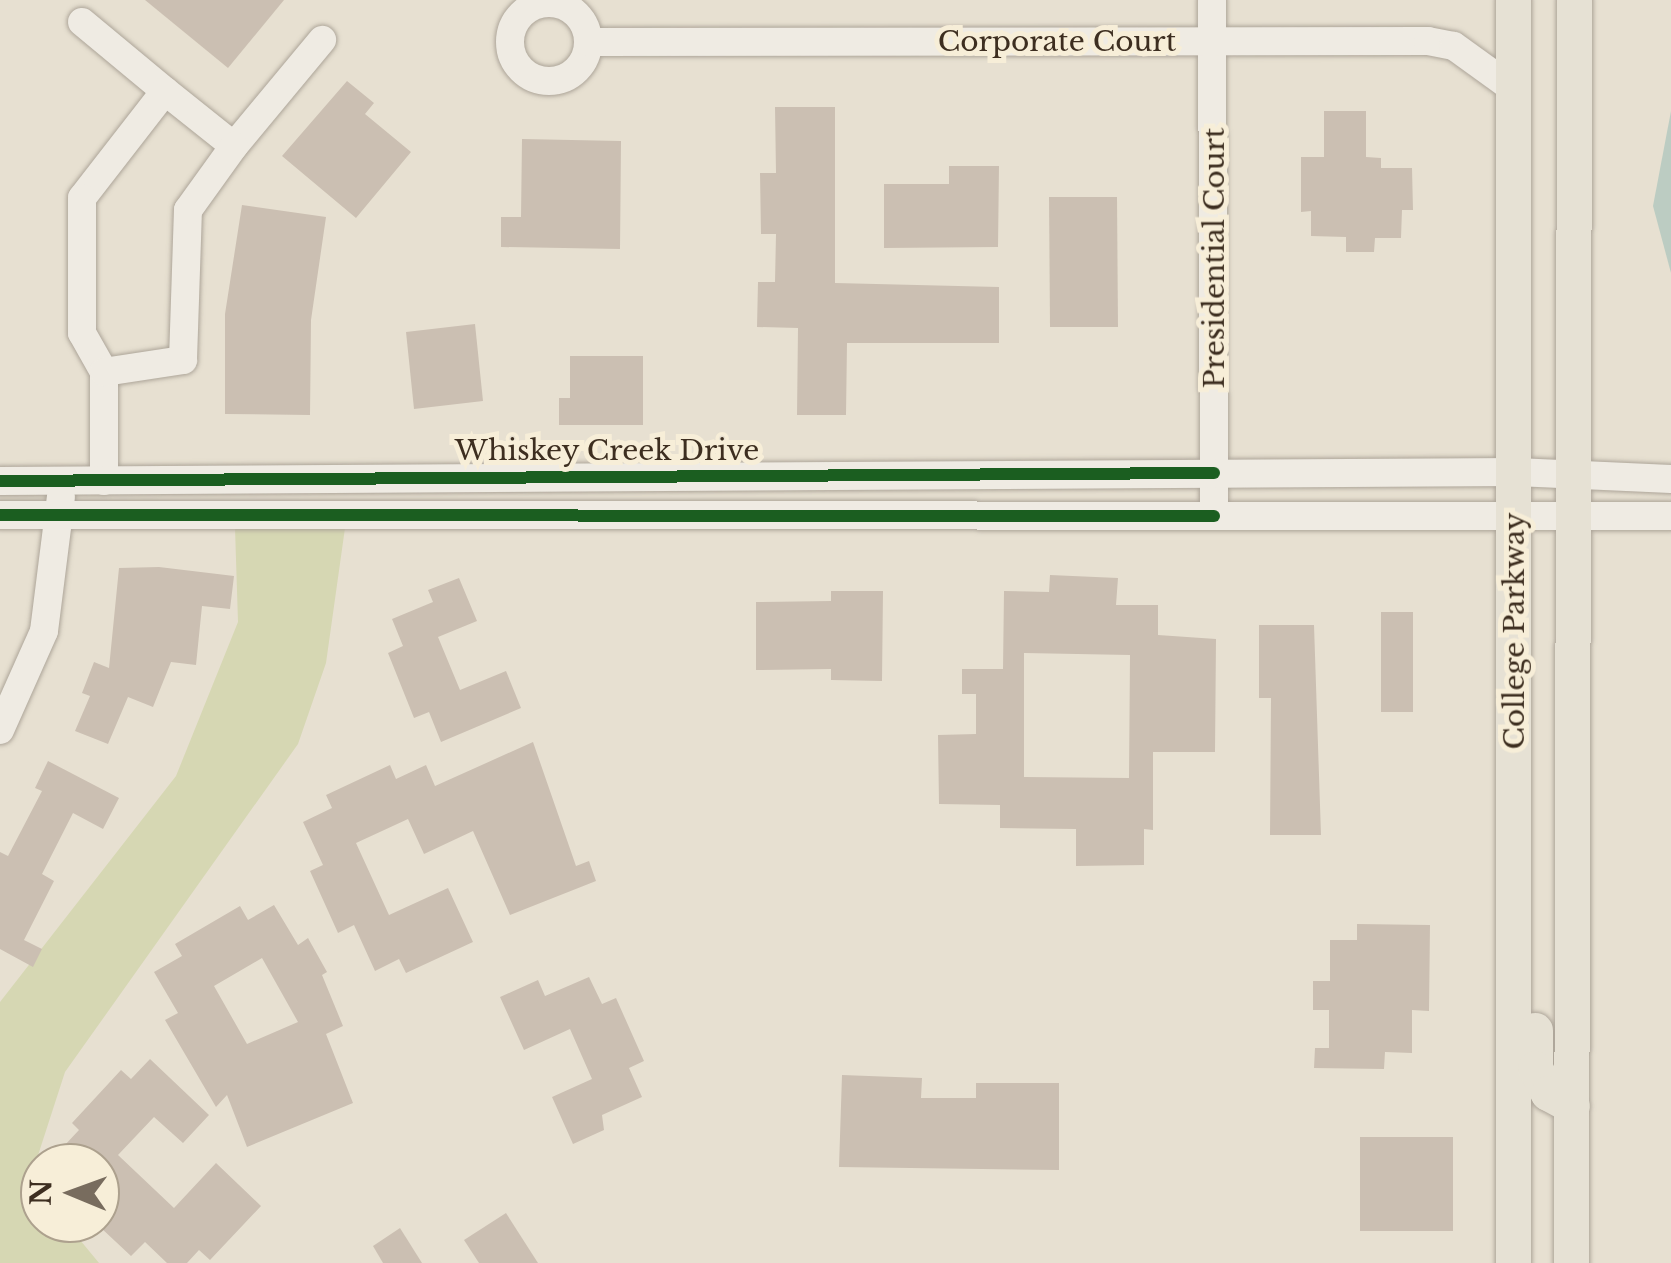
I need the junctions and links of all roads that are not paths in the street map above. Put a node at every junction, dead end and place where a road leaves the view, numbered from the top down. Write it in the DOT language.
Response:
graph roads {
  1 [pos="1212,0"];
  2 [pos="1513,0"];
  3 [pos="1574,0"];
  4 [pos="82,22"];
  5 [pos="322,40"];
  6 [pos="588,42"];
  7 [pos="1212,42"];
  8 [pos="1512,88"];
  9 [pos="165,91"];
  10 [pos="234,146"];
  11 [pos="104,372"];
  12 [pos="1516,472"];
  13 [pos="1214,473"];
  14 [pos="1574,474"];
  15 [pos="1671,479"];
  16 [pos="61,480"];
  17 [pos="104,480"];
  18 [pos="0,481"];
  19 [pos="1515,511"];
  20 [pos="1574,512"];
  21 [pos="0,515"];
  22 [pos="61,515"];
  23 [pos="1214,516"];
  24 [pos="1671,516"];
  25 [pos="0,730"];
  26 [pos="1514,888"];
  27 [pos="1572,1106"];
  28 [pos="1513,1263"];
  29 [pos="1572,1263"];
  1 -- 7 [label="street, Presidential Court"];
  2 -- 8 [label="main road, College Parkway"];
  3 -- 14 [label="main road"];
  4 -- 9 [label="street"];
  5 -- 10 [label="street"];
  6 -- 7 [label="street, Corporate Court"];
  7 -- 8 [label="street, Corporate Court"];
  7 -- 13 [label="street, Presidential Court"];
  8 -- 12 [label="main road, College Parkway"];
  9 -- 10 [label="street"];
  9 -- 11 [label="street"];
  10 -- 11 [label="street"];
  11 -- 17 [label="street"];
  12 -- 13 [label="street, Whiskey Creek Drive"];
  12 -- 14 [label="street, Whiskey Creek Drive"];
  12 -- 19 [label="main road, College Parkway"];
  13 -- 17 [label="street, Whiskey Creek Drive"];
  13 -- 23 [label="street, Presidential Court"];
  14 -- 15 [label="street, Whiskey Creek Drive"];
  14 -- 20 [label="main road"];
  16 -- 17 [label="street, Whiskey Creek Drive"];
  16 -- 18 [label="street, Whiskey Creek Drive"];
  16 -- 22 [label="street"];
  19 -- 20 [label="street"];
  19 -- 23 [label="street"];
  19 -- 26 [label="main road, College Parkway"];
  20 -- 24 [label="street"];
  20 -- 27 [label="main road"];
  21 -- 22 [label="street"];
  22 -- 23 [label="street"];
  22 -- 25 [label="street"];
  26 -- 27 [label="main road"];
  26 -- 28 [label="main road, College Parkway"];
  27 -- 29 [label="main road"];
}
